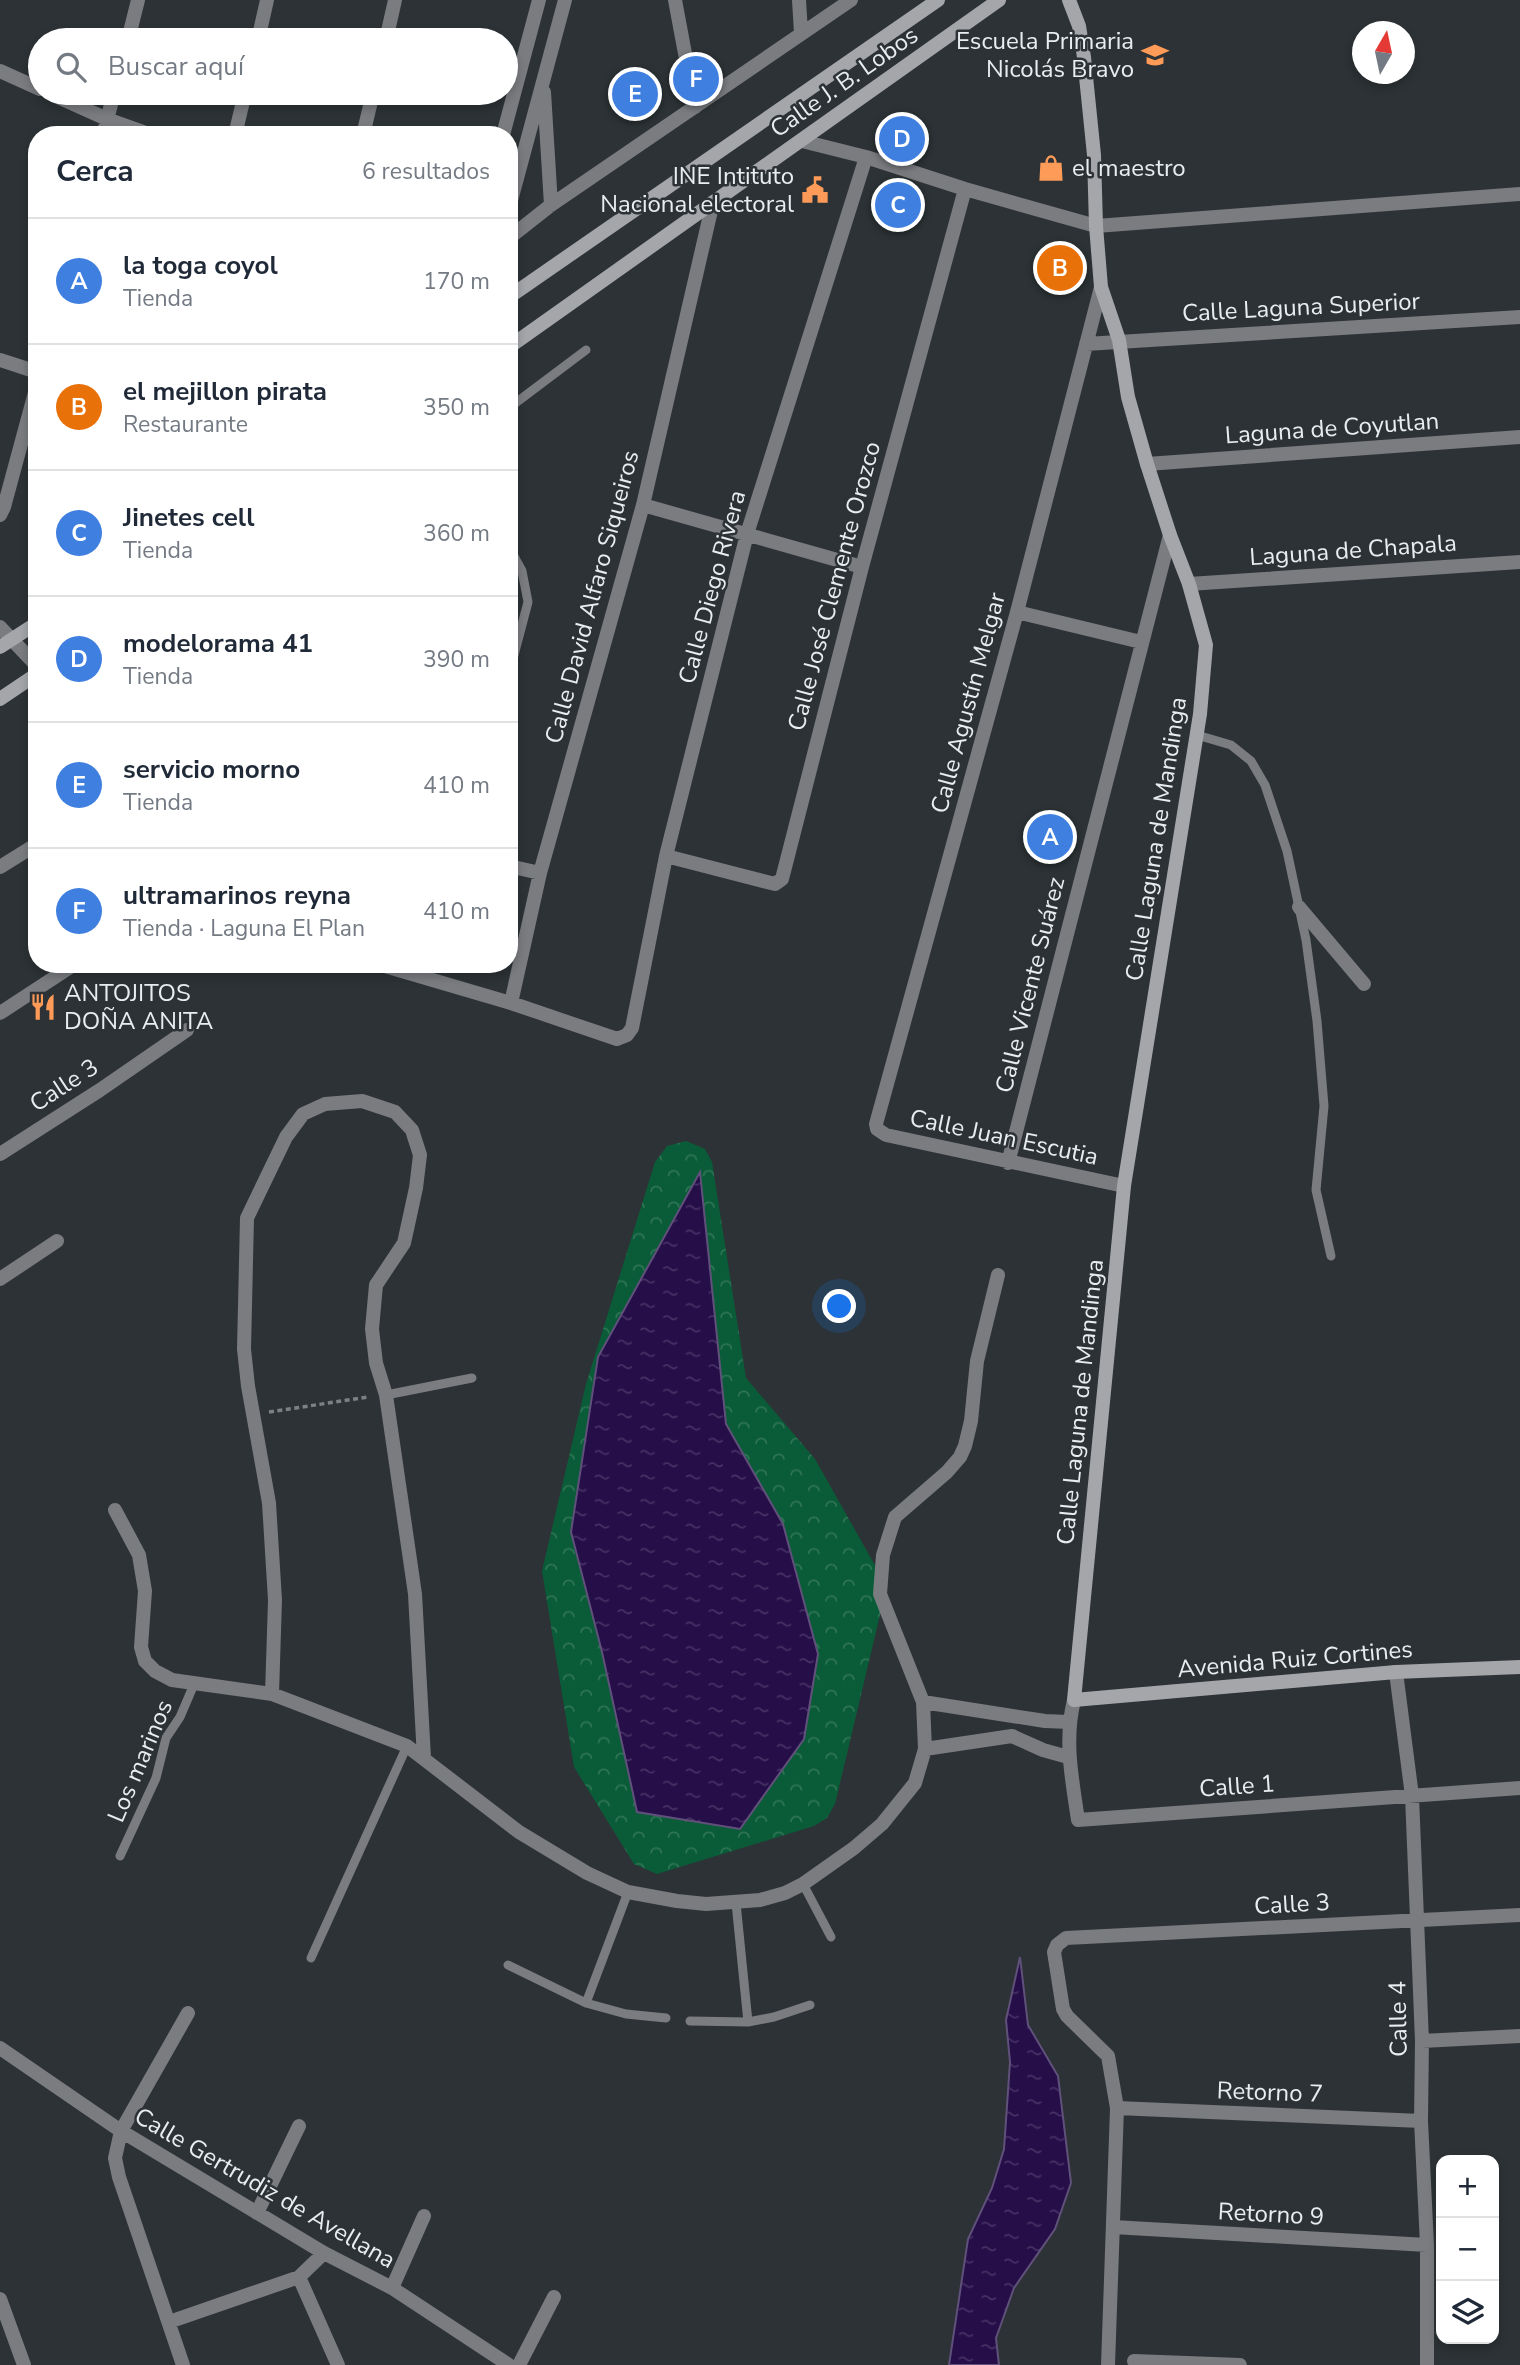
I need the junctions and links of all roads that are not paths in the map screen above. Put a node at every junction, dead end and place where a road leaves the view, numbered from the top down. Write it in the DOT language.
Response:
graph roads {
  1 [pos="138,0"];
  2 [pos="267,0"];
  3 [pos="396,0"];
  4 [pos="539,0"];
  5 [pos="565,0"];
  6 [pos="675,0"];
  7 [pos="799,0"];
  8 [pos="851,0"];
  9 [pos="938,0"];
  10 [pos="999,0"];
  11 [pos="1069,0"];
  12 [pos="131,28"];
  13 [pos="261,28"];
  14 [pos="389,28"];
  15 [pos="801,33"];
  16 [pos="0,71"];
  17 [pos="518,79"];
  18 [pos="543,82"];
  19 [pos="28,84"];
  20 [pos="76,105"];
  21 [pos="111,105"];
  22 [pos="242,105"];
  23 [pos="370,105"];
  24 [pos="511,105"];
  25 [pos="695,107"];
  26 [pos="107,119"];
  27 [pos="105,126"];
  28 [pos="127,126"];
  29 [pos="237,126"];
  30 [pos="365,126"];
  31 [pos="505,126"];
  32 [pos="802,141"];
  33 [pos="866,157"];
  34 [pos="518,175"];
  35 [pos="965,189"];
  36 [pos="1520,194"];
  37 [pos="713,202"];
  38 [pos="551,205"];
  39 [pos="1096,226"];
  40 [pos="518,231"];
  41 [pos="1101,287"];
  42 [pos="518,291"];
  43 [pos="1520,317"];
  44 [pos="1119,340"];
  45 [pos="518,341"];
  46 [pos="1086,344"];
  47 [pos="586,350"];
  48 [pos="0,360"];
  49 [pos="28,369"];
  50 [pos="518,401"];
  51 [pos="28,417"];
  52 [pos="1520,437"];
  53 [pos="1147,464"];
  54 [pos="643,505"];
  55 [pos="0,514"];
  56 [pos="747,534"];
  57 [pos="1170,535"];
  58 [pos="1520,562"];
  59 [pos="518,564"];
  60 [pos="862,567"];
  61 [pos="1189,584"];
  62 [pos="1017,612"];
  63 [pos="0,627"];
  64 [pos="28,629"];
  65 [pos="518,640"];
  66 [pos="1141,642"];
  67 [pos="6,644"];
  68 [pos="28,660"];
  69 [pos="28,680"];
  70 [pos="0,699"];
  71 [pos="1197,734"];
  72 [pos="28,850"];
  73 [pos="667,856"];
  74 [pos="0,867"];
  75 [pos="518,868"];
  76 [pos="540,873"];
  77 [pos="1299,907"];
  78 [pos="518,972"];
  79 [pos="61,973"];
  80 [pos="409,973"];
  81 [pos="518,973"];
  82 [pos="1364,984"];
  83 [pos="511,1003"];
  84 [pos="0,1013"];
  85 [pos="187,1030"];
  86 [pos="877,1129"];
  87 [pos="0,1154"];
  88 [pos="1008,1163"];
  89 [pos="1124,1186"];
  90 [pos="57,1241"];
  91 [pos="1331,1256"];
  92 [pos="998,1275"];
  93 [pos="0,1279"];
  94 [pos="472,1378"];
  95 [pos="387,1395"];
  96 [pos="114,1510"];
  97 [pos="1520,1667"];
  98 [pos="1396,1672"];
  99 [pos="195,1682"];
  100 [pos="272,1694"];
  101 [pos="1074,1700"];
  102 [pos="923,1702"];
  103 [pos="1010,1714"];
  104 [pos="1069,1722"];
  105 [pos="1012,1736"];
  106 [pos="407,1746"];
  107 [pos="926,1749"];
  108 [pos="1068,1757"];
  109 [pos="424,1759"];
  110 [pos="1520,1788"];
  111 [pos="1412,1796"];
  112 [pos="120,1856"];
  113 [pos="803,1884"];
  114 [pos="628,1892"];
  115 [pos="736,1903"];
  116 [pos="1520,1915"];
  117 [pos="1418,1921"];
  118 [pos="831,1937"];
  119 [pos="311,1958"];
  120 [pos="508,1965"];
  121 [pos="586,2003"];
  122 [pos="810,2005"];
  123 [pos="188,2013"];
  124 [pos="666,2018"];
  125 [pos="690,2021"];
  126 [pos="748,2022"];
  127 [pos="1520,2036"];
  128 [pos="1422,2040"];
  129 [pos="0,2048"];
  130 [pos="1117,2108"];
  131 [pos="1421,2121"];
  132 [pos="299,2126"];
  133 [pos="121,2131"];
  134 [pos="257,2213"];
  135 [pos="424,2216"];
  136 [pos="1113,2227"];
  137 [pos="1427,2245"];
  138 [pos="324,2253"];
  139 [pos="299,2277"];
  140 [pos="392,2288"];
  141 [pos="554,2297"];
  142 [pos="0,2299"];
  143 [pos="169,2322"];
  144 [pos="1134,2361"];
  145 [pos="24,2365"];
  146 [pos="183,2365"];
  147 [pos="338,2365"];
  148 [pos="509,2365"];
  149 [pos="519,2365"];
  150 [pos="1108,2365"];
  151 [pos="1240,2365"];
  152 [pos="1427,2365"];
  1 -- 12 [label="street"];
  2 -- 13 [label="street"];
  3 -- 14 [label="street"];
  4 -- 17 [label="street"];
  5 -- 18 [label="street"];
  6 -- 25 [label="street"];
  7 -- 15 [label="street"];
  8 -- 15 [label="street"];
  9 -- 42 [label="street, Calle J. B. Lobos"];
  10 -- 32 [label="street, Calle J. B. Lobos"];
  11 -- 39 [label="street, Calle Laguna de Mandinga"];
  15 -- 25 [label="street"];
  16 -- 19 [label="street"];
  18 -- 34 [label="street"];
  18 -- 38 [label="street"];
  20 -- 26 [label="street"];
  21 -- 26 [label="street"];
  22 -- 29 [label="street"];
  23 -- 30 [label="street"];
  24 -- 31 [label="street"];
  25 -- 38 [label="street"];
  26 -- 27 [label="street"];
  26 -- 28 [label="street"];
  32 -- 33 [label="street"];
  32 -- 37 [label="street, Calle J. B. Lobos"];
  33 -- 35 [label="street"];
  33 -- 56 [label="street, Calle Diego Rivera"];
  35 -- 39 [label="street"];
  35 -- 60 [label="street, Calle José Clemente Orozco"];
  36 -- 39 [label="street"];
  37 -- 45 [label="street, Calle J. B. Lobos"];
  37 -- 54 [label="street, Calle David Alfaro Siqueiros"];
  38 -- 40 [label="street"];
  39 -- 41 [label="street, Calle Laguna de Mandinga"];
  41 -- 44 [label="street, Calle Laguna de Mandinga"];
  41 -- 46 [label="street, Calle Agustín Melgar"];
  43 -- 44 [label="street, Calle Laguna Superior"];
  44 -- 46 [label="street, Calle Laguna Superior"];
  44 -- 53 [label="street, Calle Laguna de Mandinga"];
  46 -- 62 [label="street, Calle Agustín Melgar"];
  47 -- 50 [label="lane"];
  48 -- 49 [label="street"];
  51 -- 55 [label="street"];
  52 -- 53 [label="street, Laguna de Coyutlan"];
  53 -- 57 [label="street, Calle Laguna de Mandinga"];
  54 -- 56 [label="street"];
  54 -- 76 [label="street, Calle David Alfaro Siqueiros"];
  56 -- 60 [label="street"];
  56 -- 73 [label="street, Calle Diego Rivera"];
  57 -- 61 [label="street, Calle Laguna de Mandinga"];
  57 -- 66 [label="street, Calle Vicente Suárez"];
  58 -- 61 [label="street, Laguna de Chapala"];
  59 -- 65 [label="lane"];
  60 -- 73 [label="street, Calle José Clemente Orozco"];
  61 -- 71 [label="street, Calle Laguna de Mandinga"];
  62 -- 66 [label="street"];
  62 -- 86 [label="street, Calle Agustín Melgar"];
  63 -- 67 [label="street"];
  64 -- 67 [label="street"];
  66 -- 88 [label="street, Calle Vicente Suárez"];
  67 -- 68 [label="street"];
  69 -- 70 [label="street"];
  71 -- 77 [label="lane"];
  71 -- 89 [label="street, Calle Laguna de Mandinga"];
  72 -- 74 [label="street"];
  73 -- 83 [label="street, Calle Diego Rivera"];
  75 -- 76 [label="street"];
  76 -- 78 [label="street, Calle David Alfaro Siqueiros"];
  77 -- 82 [label="street"];
  77 -- 91 [label="lane"];
  79 -- 84 [label="street"];
  80 -- 83 [label="street"];
  81 -- 83 [label="street, Calle David Alfaro Siqueiros"];
  85 -- 87 [label="street, Calle 3"];
  86 -- 88 [label="street, Calle Juan Escutia"];
  88 -- 89 [label="street, Calle Juan Escutia"];
  89 -- 101 [label="street, Calle Laguna de Mandinga"];
  90 -- 93 [label="street"];
  92 -- 102 [label="street"];
  94 -- 95 [label="lane"];
  95 -- 100 [label="street"];
  95 -- 109 [label="street"];
  96 -- 99 [label="street"];
  97 -- 98 [label="street, Avenida Ruiz Cortines"];
  98 -- 101 [label="street, Avenida Ruiz Cortines"];
  98 -- 111 [label="street, Calle 4"];
  99 -- 100 [label="street"];
  99 -- 112 [label="lane, Los marinos"];
  100 -- 106 [label="street"];
  101 -- 104 [label="street, Calle 1"];
  102 -- 103 [label="street"];
  102 -- 107 [label="street"];
  103 -- 104 [label="street"];
  103 -- 105 [label="street"];
  104 -- 108 [label="street, Calle 1"];
  105 -- 107 [label="street"];
  105 -- 108 [label="street"];
  106 -- 109 [label="street"];
  106 -- 119 [label="lane"];
  107 -- 113 [label="street"];
  108 -- 111 [label="street, Calle 1"];
  109 -- 114 [label="street"];
  110 -- 111 [label="street, Calle 1"];
  111 -- 117 [label="street, Calle 4"];
  113 -- 115 [label="street"];
  113 -- 118 [label="lane"];
  114 -- 115 [label="street"];
  114 -- 121 [label="lane"];
  115 -- 126 [label="lane"];
  116 -- 117 [label="street, Calle 3"];
  117 -- 128 [label="street, Calle 4"];
  117 -- 130 [label="street, Calle 3"];
  120 -- 121 [label="lane"];
  121 -- 124 [label="lane"];
  122 -- 126 [label="lane"];
  123 -- 133 [label="street"];
  125 -- 126 [label="lane"];
  127 -- 128 [label="street"];
  128 -- 131 [label="street, Calle 4"];
  129 -- 133 [label="street, Calle Gertrudiz de Avellana"];
  130 -- 131 [label="street, Retorno 7"];
  130 -- 136 [label="street"];
  131 -- 137 [label="street, Calle 4"];
  132 -- 134 [label="street"];
  133 -- 134 [label="street, Calle Gertrudiz de Avellana"];
  133 -- 143 [label="street"];
  134 -- 138 [label="street, Calle Gertrudiz de Avellana"];
  135 -- 140 [label="street"];
  136 -- 137 [label="street, Retorno 9"];
  136 -- 150 [label="street"];
  137 -- 152 [label="street, Calle 4"];
  138 -- 139 [label="street"];
  138 -- 140 [label="street, Calle Gertrudiz de Avellana"];
  139 -- 143 [label="street"];
  139 -- 147 [label="street"];
  140 -- 148 [label="street, Calle Gertrudiz de Avellana"];
  141 -- 149 [label="street"];
  142 -- 145 [label="street"];
  143 -- 146 [label="street"];
  144 -- 151 [label="street"];
}
